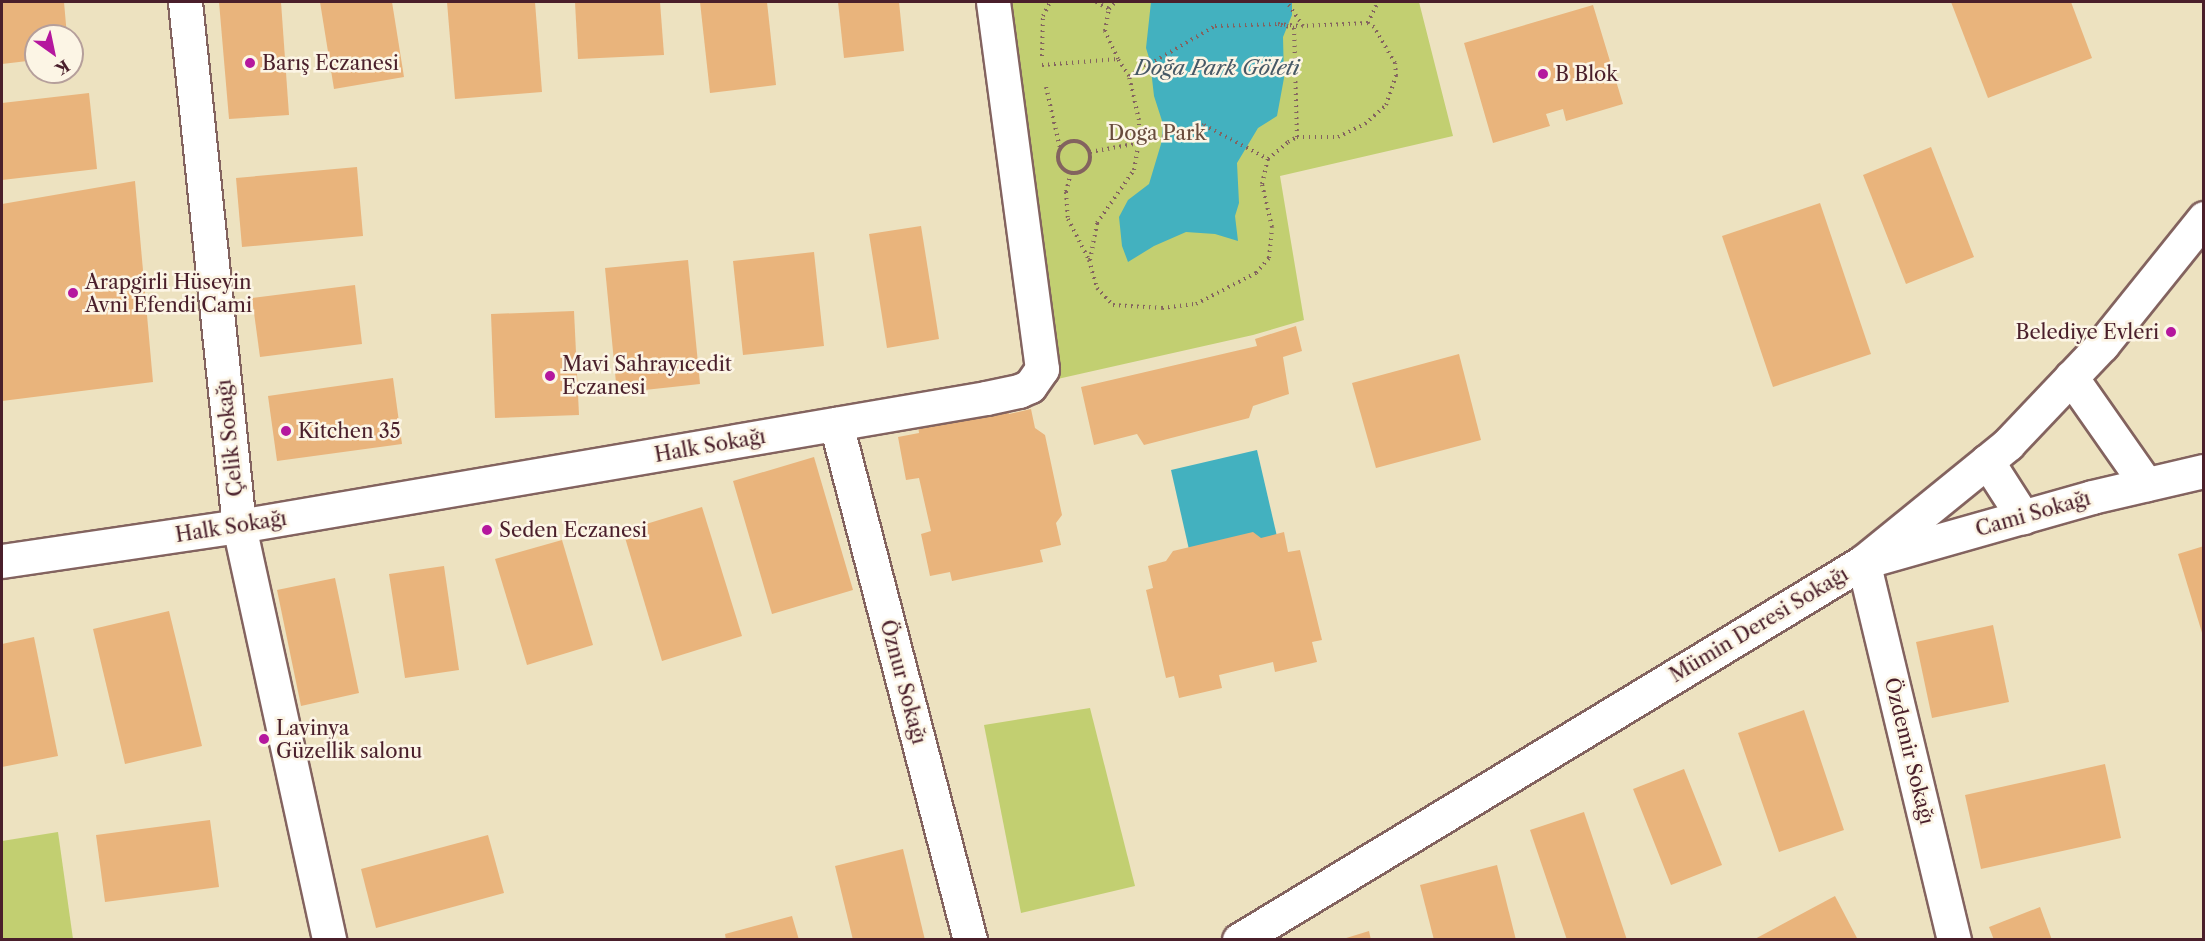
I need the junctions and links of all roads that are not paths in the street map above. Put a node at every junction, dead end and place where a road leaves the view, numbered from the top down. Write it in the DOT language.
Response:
graph roads {
  1 [pos="185,2"];
  2 [pos="993,2"];
  3 [pos="2204,218"];
  4 [pos="2072,377"];
  5 [pos="836,424"];
  6 [pos="1987,461"];
  7 [pos="2204,471"];
  8 [pos="2146,484"];
  9 [pos="2023,517"];
  10 [pos="239,526"];
  11 [pos="2,561"];
  12 [pos="1863,562"];
  13 [pos="329,939"];
  14 [pos="970,939"];
  15 [pos="1239,939"];
  16 [pos="1954,939"];
  1 -- 10 [label="street, Çelik Sokağı"];
  2 -- 5 [label="street, Halk Sokağı"];
  3 -- 4 [label="street, Mümin Deresi Sokağı"];
  4 -- 6 [label="street, Mümin Deresi Sokağı"];
  4 -- 8 [label="street"];
  5 -- 10 [label="street, Halk Sokağı"];
  5 -- 14 [label="street, Öznur Sokağı"];
  6 -- 9 [label="street"];
  6 -- 12 [label="street, Mümin Deresi Sokağı"];
  7 -- 8 [label="street, Cami Sokağı"];
  8 -- 9 [label="street, Cami Sokağı"];
  9 -- 12 [label="street, Cami Sokağı"];
  10 -- 11 [label="street, Halk Sokağı"];
  10 -- 13 [label="street, Çelik Sokağı"];
  12 -- 15 [label="street, Mümin Deresi Sokağı"];
  12 -- 16 [label="street, Özdemir Sokağı"];
}
